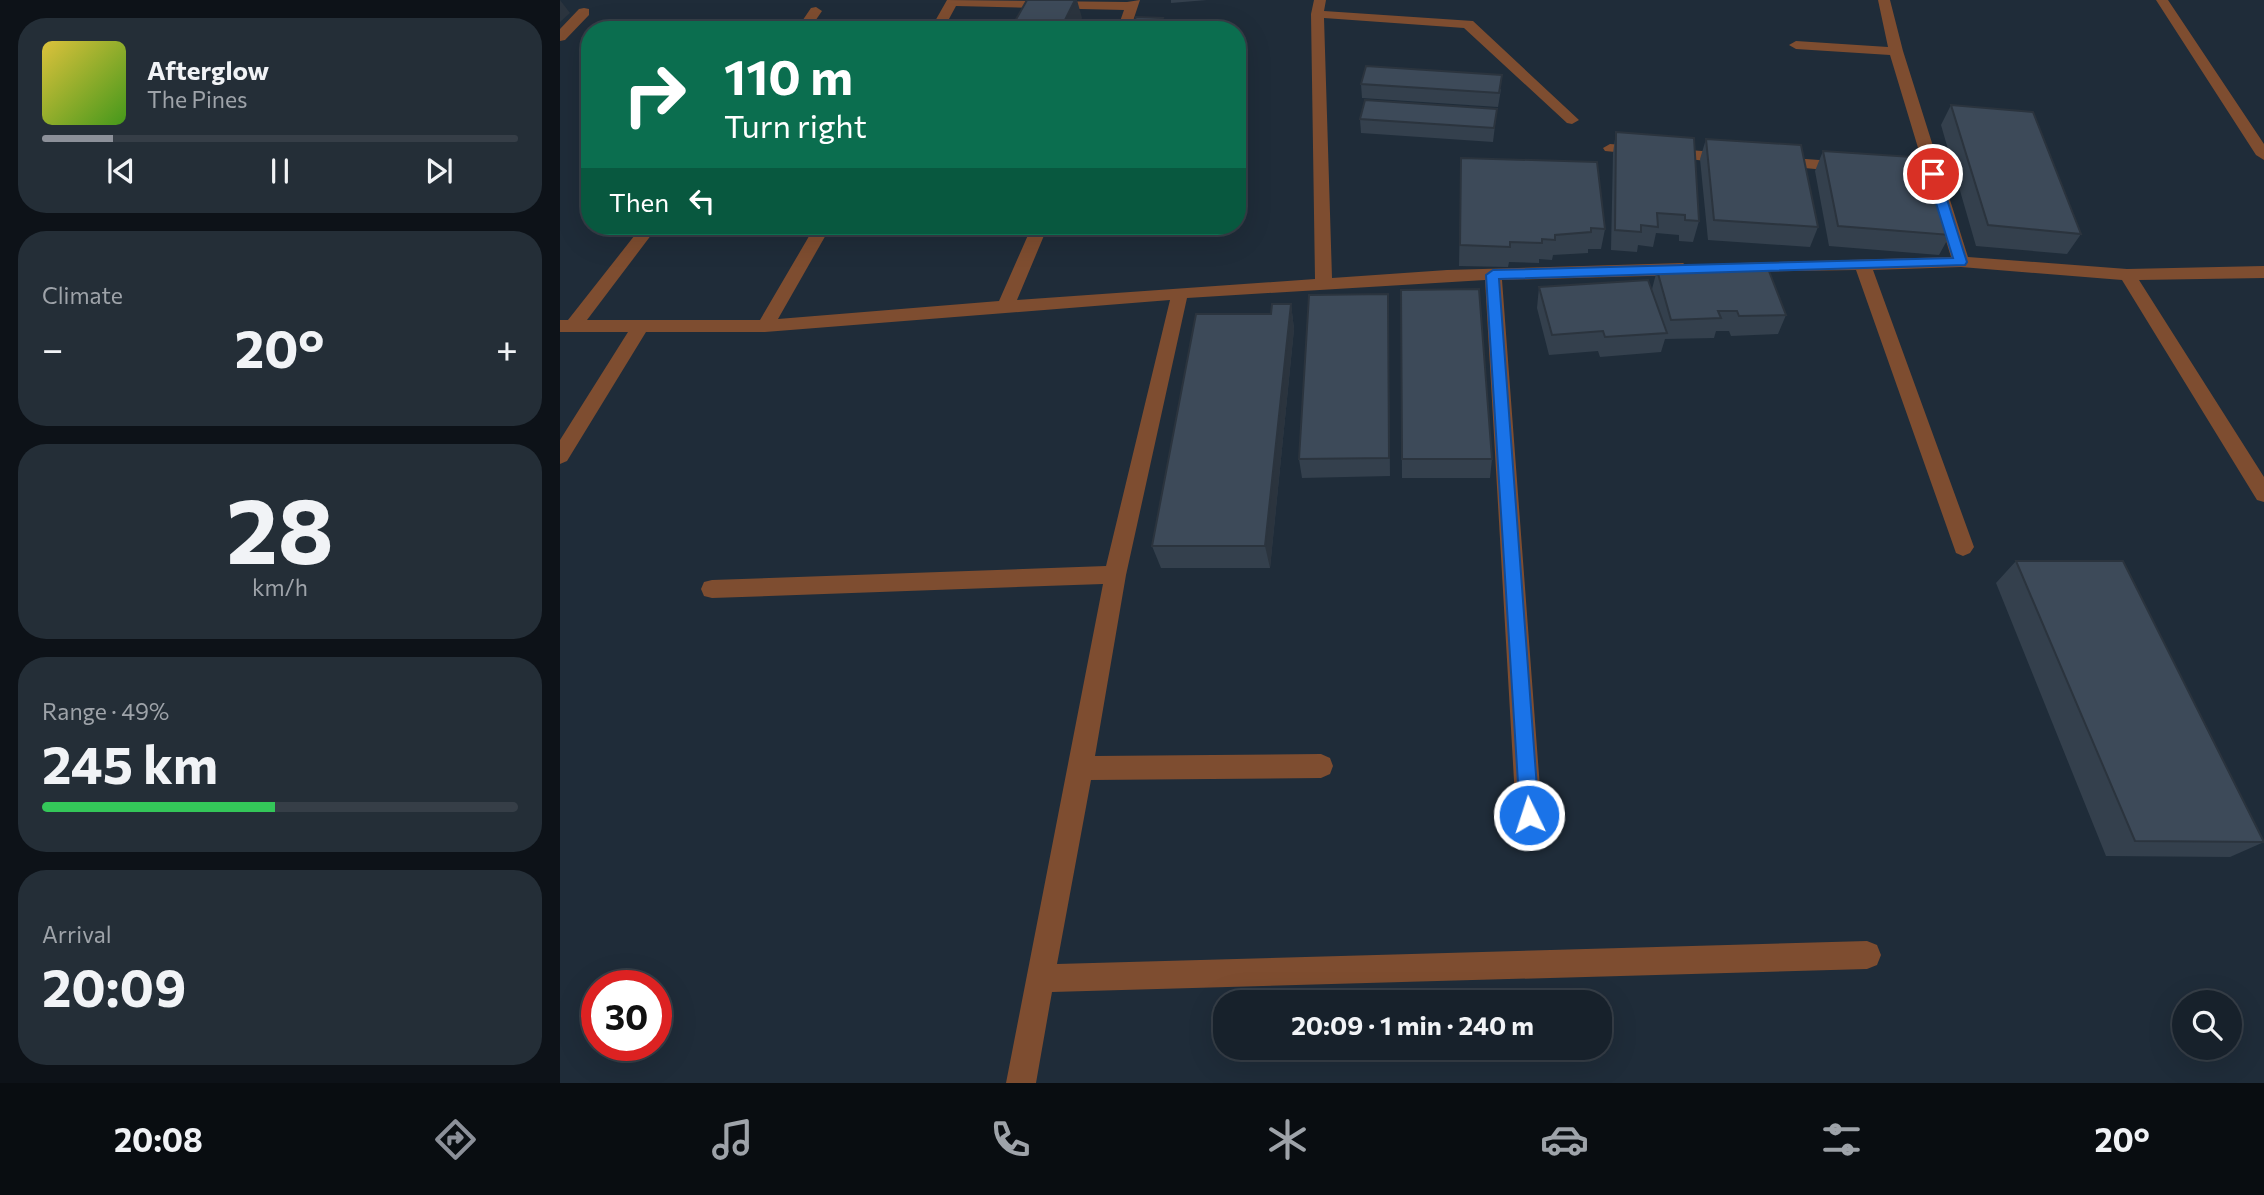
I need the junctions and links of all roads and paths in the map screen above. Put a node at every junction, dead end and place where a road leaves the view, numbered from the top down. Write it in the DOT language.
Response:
graph roads {
  1 [pos="1884,0"];
  2 [pos="2162,0"];
  3 [pos="952,1"];
  4 [pos="1134,3"];
  5 [pos="1318,7"];
  6 [pos="584,12"];
  7 [pos="816,12"];
  8 [pos="809,21"];
  9 [pos="941,21"];
  10 [pos="1127,21"];
  11 [pos="560,37"];
  12 [pos="1796,45"];
  13 [pos="1896,51"];
  14 [pos="1572,120"];
  15 [pos="1610,148"];
  16 [pos="2264,155"];
  17 [pos="1866,169"];
  18 [pos="643,235"];
  19 [pos="818,235"];
  20 [pos="1036,235"];
  21 [pos="1961,262"];
  22 [pos="1863,264"];
  23 [pos="1726,268"];
  24 [pos="1699,269"];
  25 [pos="2264,272"];
  26 [pos="1493,275"];
  27 [pos="2127,275"];
  28 [pos="1324,285"];
  29 [pos="1180,293"];
  30 [pos="1005,308"];
  31 [pos="567,326"];
  32 [pos="641,326"];
  33 [pos="765,326"];
  34 [pos="560,456"];
  35 [pos="2264,494"];
  36 [pos="1963,547"];
  37 [pos="1115,575"];
  38 [pos="712,589"];
  39 [pos="1321,766"];
  40 [pos="1081,768"];
  41 [pos="1529,815"];
  42 [pos="1867,955"];
  43 [pos="1040,978"];
  44 [pos="1021,1083"];
  1 -- 13 [label="street"];
  2 -- 16 [label="street"];
  3 -- 4 [label="street"];
  3 -- 9 [label="street"];
  4 -- 10 [label="street"];
  5 -- 14 [label="street"];
  5 -- 28 [label="street"];
  6 -- 11 [label="street"];
  7 -- 8 [label="street"];
  12 -- 13 [label="street"];
  13 -- 21 [label="street"];
  15 -- 17 [label="street"];
  18 -- 31 [label="street"];
  19 -- 33 [label="street"];
  20 -- 30 [label="street"];
  21 -- 22 [label="street"];
  21 -- 27 [label="street"];
  22 -- 23 [label="street"];
  22 -- 36 [label="street"];
  24 -- 26 [label="street"];
  25 -- 27 [label="street"];
  26 -- 28 [label="street"];
  26 -- 41 [label="street"];
  27 -- 35 [label="street"];
  28 -- 29 [label="street"];
  29 -- 30 [label="street"];
  29 -- 37 [label="street"];
  30 -- 33 [label="street"];
  31 -- 32 [label="street"];
  32 -- 33 [label="street"];
  32 -- 34 [label="street"];
  37 -- 38 [label="street"];
  37 -- 40 [label="street"];
  39 -- 40 [label="street"];
  40 -- 43 [label="street"];
  42 -- 43 [label="street"];
  43 -- 44 [label="street"];
}
